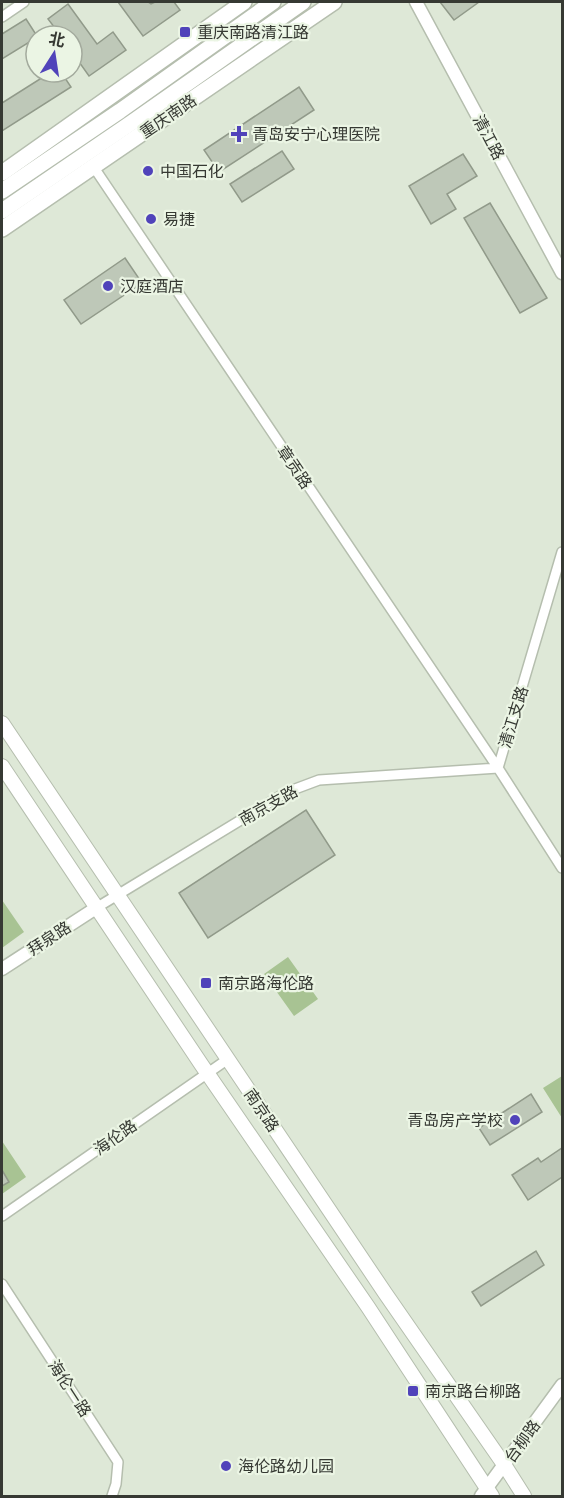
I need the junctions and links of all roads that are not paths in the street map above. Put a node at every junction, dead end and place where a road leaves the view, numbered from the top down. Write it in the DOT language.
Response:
graph roads {
  1 [pos="24,2"];
  2 [pos="244,2"];
  3 [pos="273,2"];
  4 [pos="303,2"];
  5 [pos="334,2"];
  6 [pos="416,2"];
  7 [pos="2,17"];
  8 [pos="93,166"];
  9 [pos="2,173"];
  10 [pos="2,191"];
  11 [pos="2,211"];
  12 [pos="2,229"];
  13 [pos="562,273"];
  14 [pos="562,552"];
  15 [pos="2,723"];
  16 [pos="2,766"];
  17 [pos="498,768"];
  18 [pos="562,868"];
  19 [pos="116,895"];
  20 [pos="96,908"];
  21 [pos="2,969"];
  22 [pos="228,1059"];
  23 [pos="207,1073"];
  24 [pos="2,1216"];
  25 [pos="2,1284"];
  26 [pos="562,1385"];
  27 [pos="505,1466"];
  28 [pos="487,1494"];
  29 [pos="112,1497"];
  30 [pos="524,1497"];
  1 -- 7 [label="street"];
  2 -- 9 [label="main road"];
  3 -- 10 [label="main road"];
  4 -- 11 [label="main road"];
  5 -- 8 [label="main road, 重庆南路"];
  6 -- 13 [label="street, 清江路"];
  8 -- 12 [label="main road, 重庆南路"];
  8 -- 17 [label="street, 章贡路"];
  14 -- 17 [label="street, 清江支路"];
  15 -- 19 [label="main road, 南京路"];
  16 -- 20 [label="main road, 南京路"];
  17 -- 18 [label="street, 清江支路"];
  17 -- 19 [label="street, 南京支路"];
  19 -- 20 [label="street, 南京支路"];
  19 -- 22 [label="main road, 南京路"];
  20 -- 21 [label="street, 拜泉路"];
  20 -- 23 [label="main road, 南京路"];
  22 -- 23 [label="street, 海伦路"];
  22 -- 27 [label="main road, 南京路"];
  23 -- 24 [label="street, 海伦路"];
  23 -- 28 [label="main road, 南京路"];
  25 -- 29 [label="street, 海伦一路"];
  26 -- 27 [label="street, 台柳路"];
  27 -- 28 [label="street, 台柳路"];
  27 -- 30 [label="main road, 南京路"];
}
